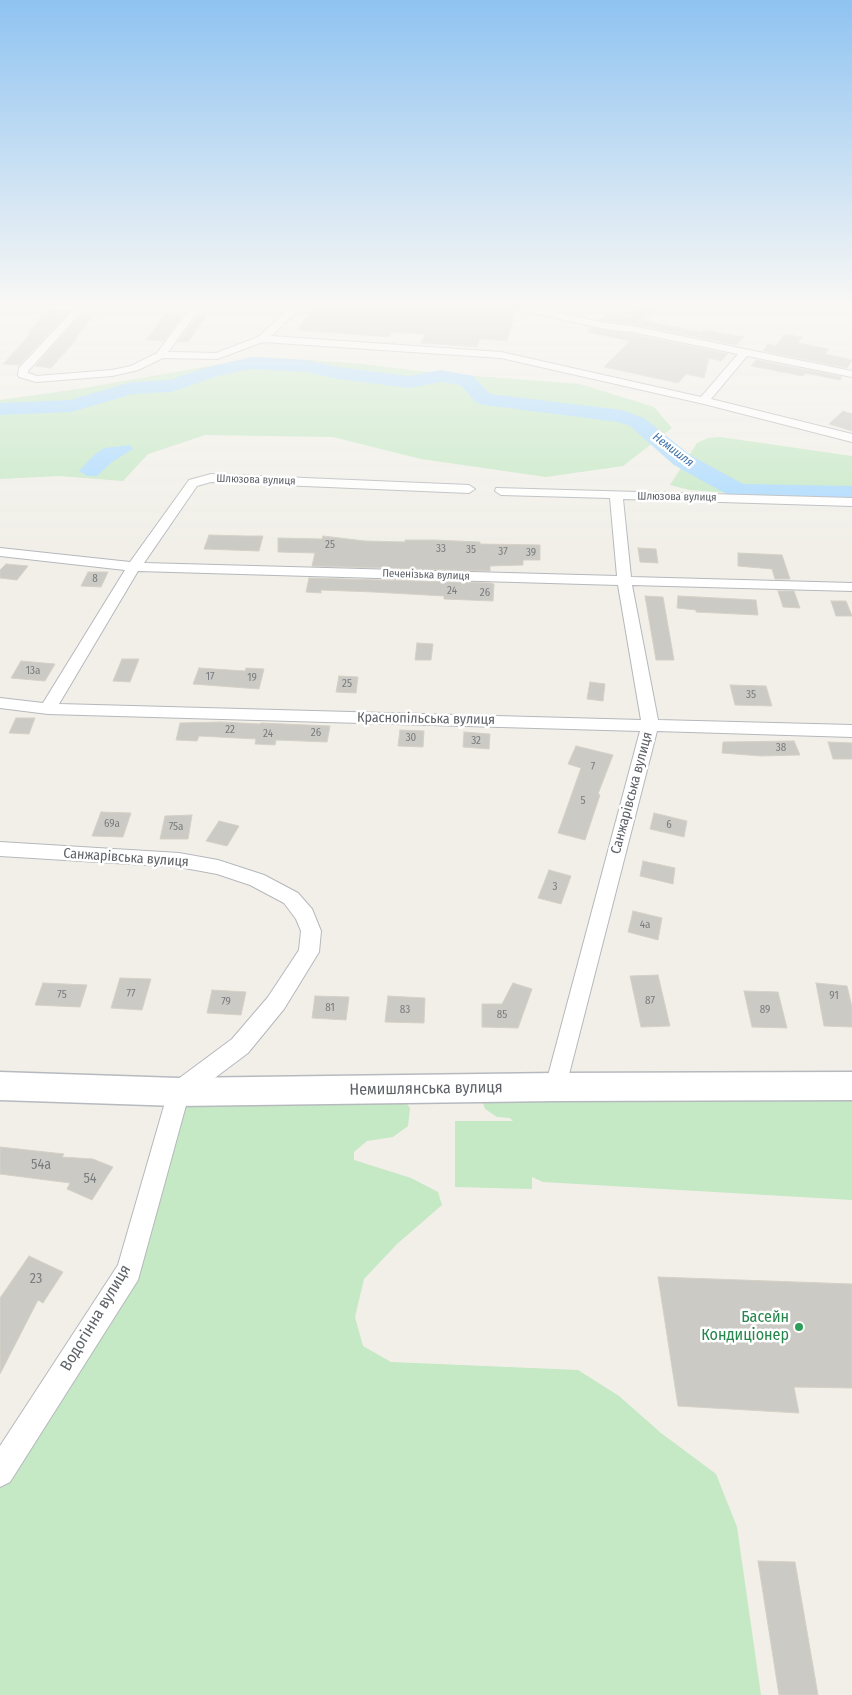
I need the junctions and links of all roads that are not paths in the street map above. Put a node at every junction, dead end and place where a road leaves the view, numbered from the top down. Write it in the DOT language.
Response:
graph roads {
  1 [pos="638,386"];
  2 [pos="717,386"];
  3 [pos="704,401"];
  4 [pos="852,438"];
  5 [pos="469,489"];
  6 [pos="501,491"];
  7 [pos="616,496"];
  8 [pos="852,502"];
  9 [pos="0,552"];
  10 [pos="134,567"];
  11 [pos="624,580"];
  12 [pos="852,588"];
  13 [pos="0,703"];
  14 [pos="48,709"];
  15 [pos="650,724"];
  16 [pos="852,730"];
  17 [pos="0,849"];
  18 [pos="0,1086"];
  19 [pos="852,1086"];
  20 [pos="556,1087"];
  21 [pos="178,1092"];
  22 [pos="0,1472"];
  1 -- 3 [label="street"];
  2 -- 3 [label="street"];
  3 -- 4 [label="street"];
  5 -- 10 [label="street, Шлюзова вулиця"];
  6 -- 7 [label="street, Шлюзова вулиця"];
  7 -- 8 [label="street, Шлюзова вулиця"];
  7 -- 11 [label="street, Санжарівська вулиця"];
  9 -- 10 [label="street, Печенізька вулиця"];
  10 -- 11 [label="street, Печенізька вулиця"];
  10 -- 14 [label="street, Шлюзова вулиця"];
  11 -- 12 [label="street, Печенізька вулиця"];
  11 -- 15 [label="street, Санжарівська вулиця"];
  13 -- 14 [label="street, Краснопільська вулиця"];
  14 -- 15 [label="street, Краснопільська вулиця"];
  15 -- 16 [label="street, Краснопільська вулиця"];
  15 -- 20 [label="street, Санжарівська вулиця"];
  17 -- 21 [label="street, Санжарівська вулиця"];
  18 -- 21 [label="street, Немишлянська вулиця"];
  19 -- 20 [label="street, Немишлянська вулиця"];
  20 -- 21 [label="street, Немишлянська вулиця"];
  21 -- 22 [label="street, Водогінна вулиця"];
}
